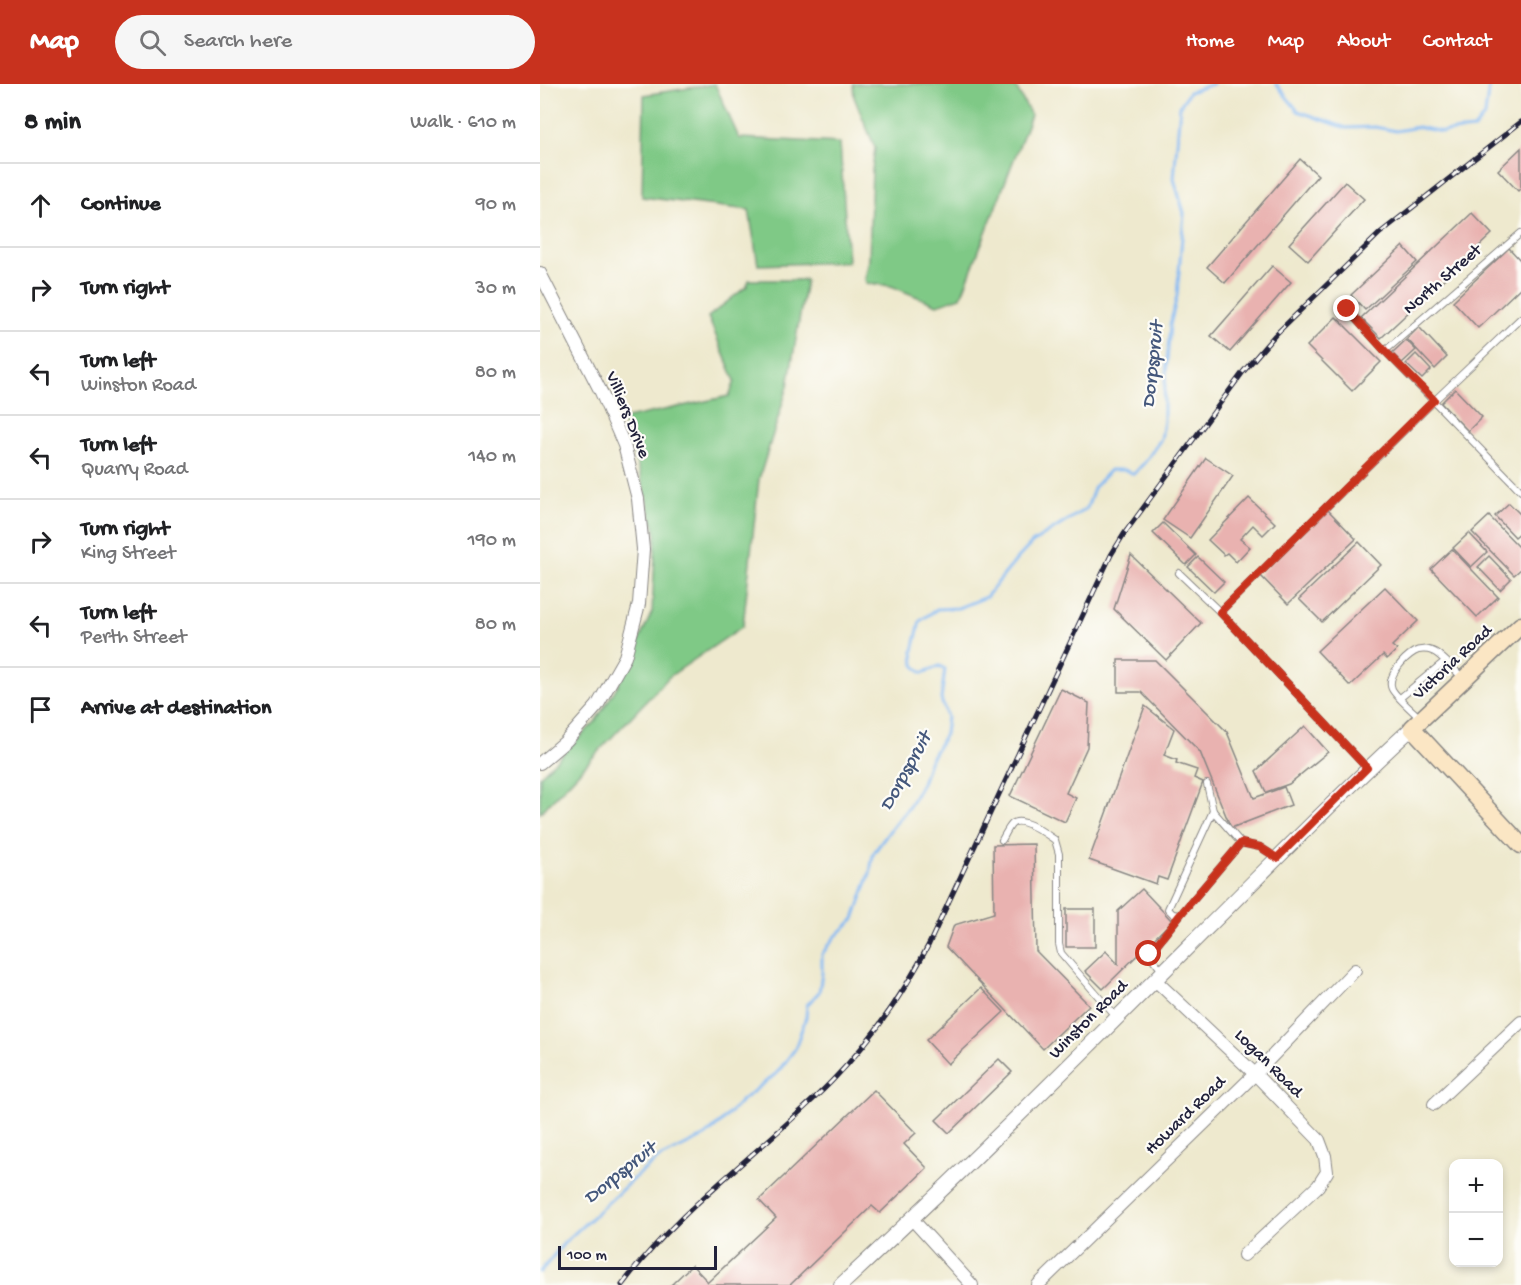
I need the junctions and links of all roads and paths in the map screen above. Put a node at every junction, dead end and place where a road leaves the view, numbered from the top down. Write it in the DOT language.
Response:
graph roads {
  1 [pos="1521,232"];
  2 [pos="540,273"];
  3 [pos="1347,309"];
  4 [pos="1521,318"];
  5 [pos="1385,351"];
  6 [pos="1434,400"];
  7 [pos="1521,492"];
  8 [pos="1179,573"];
  9 [pos="1220,612"];
  10 [pos="1521,625"];
  11 [pos="1445,661"];
  12 [pos="1464,679"];
  13 [pos="1400,698"];
  14 [pos="1417,724"];
  15 [pos="540,763"];
  16 [pos="1367,768"];
  17 [pos="1208,784"];
  18 [pos="1213,811"];
  19 [pos="1002,840"];
  20 [pos="1241,843"];
  21 [pos="1521,845"];
  22 [pos="1277,858"];
  23 [pos="1180,915"];
  24 [pos="1355,970"];
  25 [pos="1159,976"];
  26 [pos="1117,1018"];
  27 [pos="1521,1022"];
  28 [pos="1255,1074"];
  29 [pos="1434,1104"];
  30 [pos="912,1219"];
  31 [pos="1244,1255"];
  32 [pos="841,1285"];
  33 [pos="972,1285"];
  34 [pos="1038,1285"];
  1 -- 5 [label="lane, North Street"];
  2 -- 15 [label="street, Villiers Drive"];
  3 -- 5 [label="lane"];
  4 -- 6 [label="lane"];
  5 -- 6 [label="lane"];
  6 -- 7 [label="lane"];
  6 -- 9 [label="lane"];
  8 -- 9 [label="lane"];
  9 -- 16 [label="lane"];
  10 -- 12 [label="main road, Victoria Road"];
  11 -- 12 [label="lane"];
  11 -- 13 [label="lane"];
  11 -- 13 [label="lane"];
  12 -- 14 [label="main road, Victoria Road"];
  13 -- 14 [label="lane"];
  14 -- 16 [label="street, Winston Road"];
  14 -- 21 [label="main road"];
  16 -- 22 [label="street, Winston Road"];
  17 -- 18 [label="lane"];
  18 -- 20 [label="lane"];
  18 -- 23 [label="lane"];
  19 -- 26 [label="lane"];
  20 -- 22 [label="lane"];
  20 -- 23 [label="lane"];
  22 -- 25 [label="street, Winston Road"];
  23 -- 25 [label="lane"];
  24 -- 28 [label="street, Howard Road"];
  25 -- 26 [label="street, Winston Road"];
  25 -- 28 [label="street, Logan Road"];
  26 -- 30 [label="street, Winston Road"];
  27 -- 29 [label="street"];
  28 -- 31 [label="street, Logan Road"];
  28 -- 34 [label="street, Howard Road"];
  30 -- 32 [label="street, Winston Road"];
  30 -- 33 [label="street"];
}
